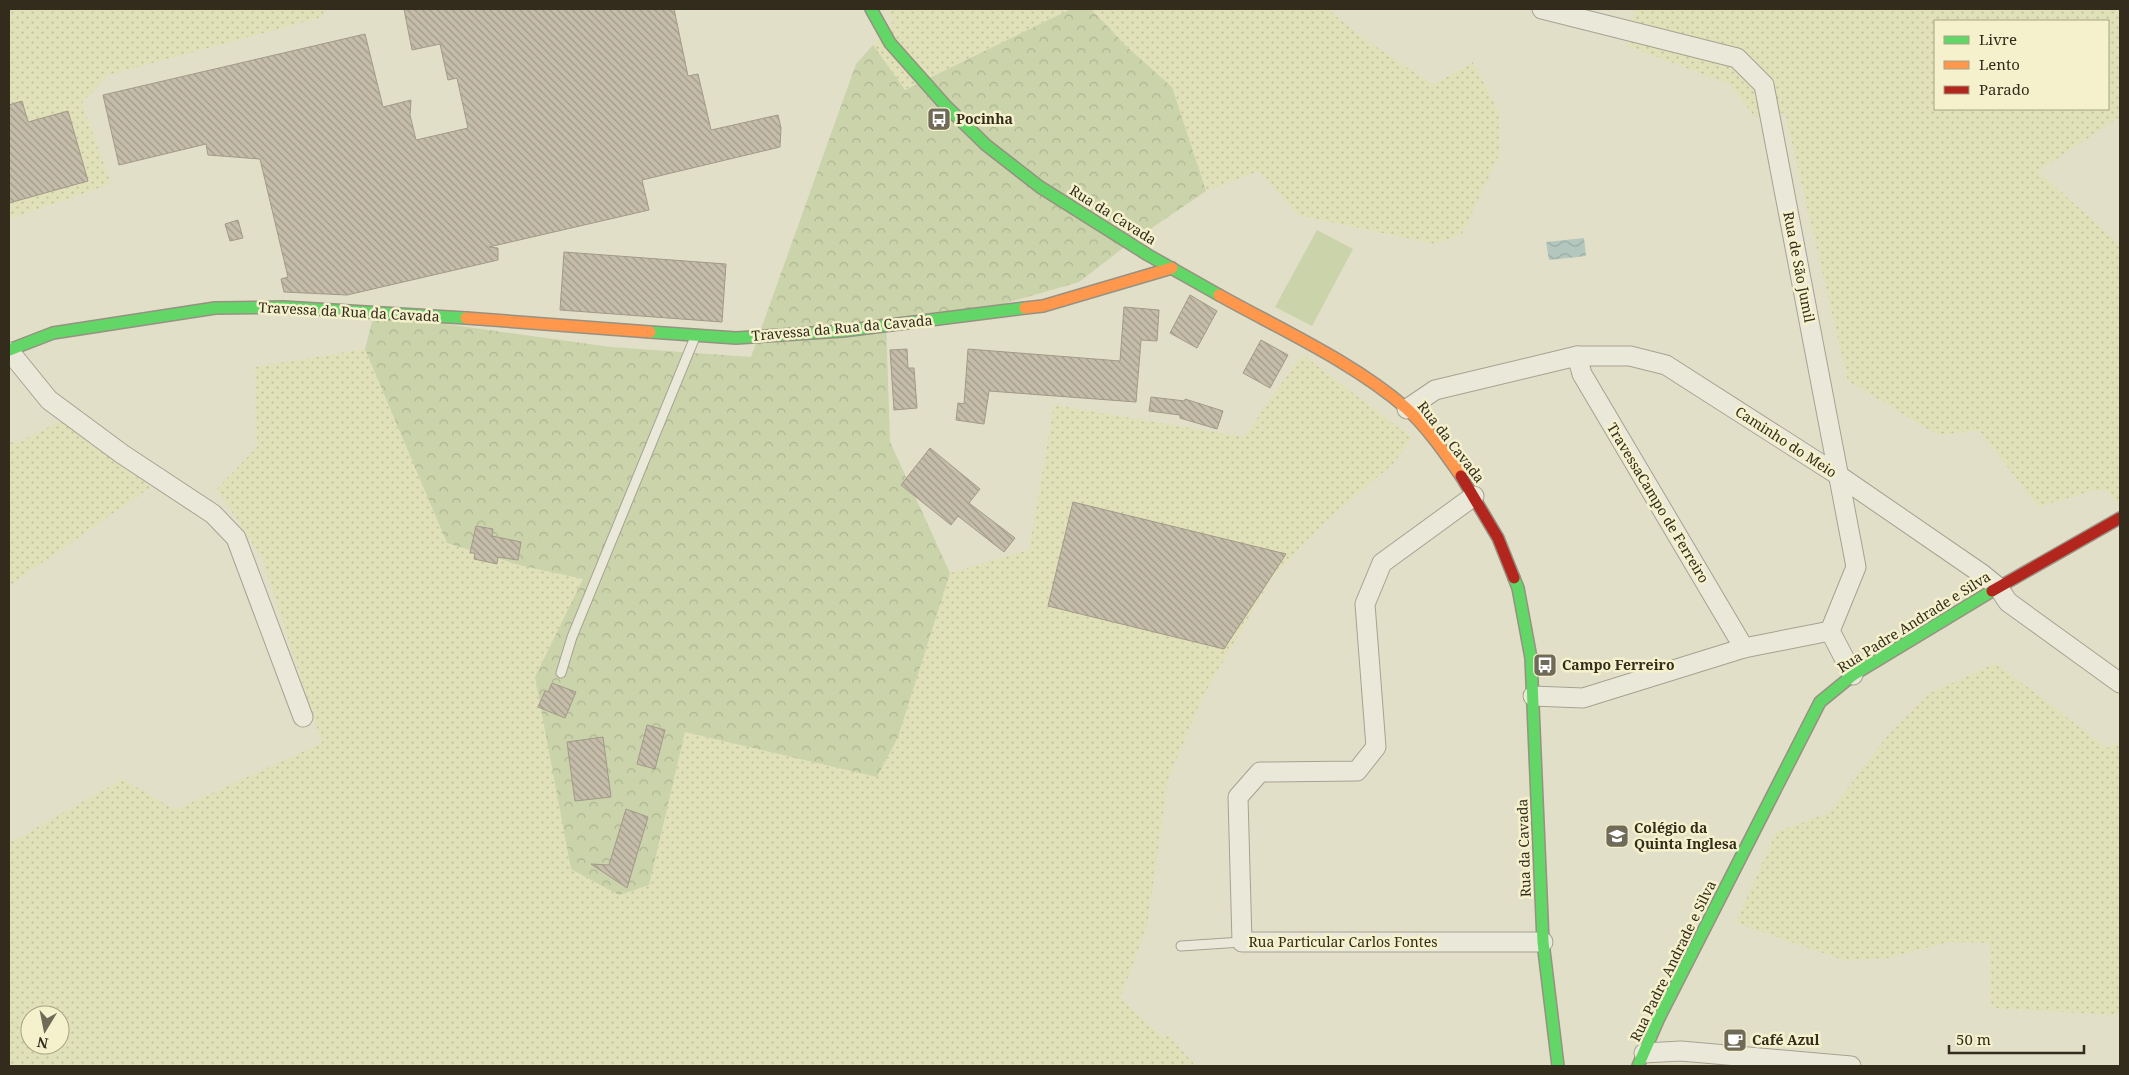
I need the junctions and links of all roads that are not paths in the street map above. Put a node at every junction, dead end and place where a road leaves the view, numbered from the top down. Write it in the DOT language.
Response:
graph roads {
  1 [pos="871,9"];
  2 [pos="1542,9"];
  3 [pos="1172,268"];
  4 [pos="696,335"];
  5 [pos="9,351"];
  6 [pos="1577,356"];
  7 [pos="1407,409"];
  8 [pos="1838,475"];
  9 [pos="1474,496"];
  10 [pos="2120,518"];
  11 [pos="1998,587"];
  12 [pos="1830,631"];
  13 [pos="1744,648"];
  14 [pos="562,673"];
  15 [pos="1854,676"];
  16 [pos="2120,684"];
  17 [pos="1534,696"];
  18 [pos="303,717"];
  19 [pos="1242,942"];
  20 [pos="1543,942"];
  21 [pos="1181,946"];
  22 [pos="1641,1060"];
  23 [pos="1558,1066"];
  24 [pos="1851,1066"];
  1 -- 3 [label="street, Rua da Cavada"];
  2 -- 8 [label="street, Rua de São Jumil"];
  3 -- 4 [label="street, Travessa da Rua da Cavada"];
  3 -- 7 [label="street, Rua da Cavada"];
  4 -- 5 [label="street, Travessa da Rua da Cavada"];
  4 -- 14 [label="lane"];
  5 -- 18 [label="street, Travessa da Rua da Cavada"];
  6 -- 7 [label="street, Caminho do Meio"];
  6 -- 8 [label="street, Caminho do Meio"];
  6 -- 13 [label="street, TravessaCampo de Ferreiro"];
  7 -- 9 [label="street, Rua da Cavada"];
  8 -- 11 [label="street, Caminho do Meio"];
  8 -- 12 [label="street, Rua de São Jumil"];
  9 -- 17 [label="street, Rua da Cavada"];
  9 -- 19 [label="street, Rua Particular Carlos Fontes"];
  10 -- 11 [label="street, Rua Padre Andrade e Silva"];
  11 -- 15 [label="street, Rua Padre Andrade e Silva"];
  11 -- 16 [label="street, Caminho do Meio"];
  12 -- 13 [label="street"];
  12 -- 15 [label="street"];
  13 -- 17 [label="street"];
  15 -- 22 [label="street, Rua Padre Andrade e Silva"];
  17 -- 20 [label="street, Rua da Cavada"];
  19 -- 20 [label="street, Rua Particular Carlos Fontes"];
  19 -- 21 [label="lane"];
  20 -- 23 [label="street, Rua da Cavada"];
  22 -- 24 [label="street"];
}
